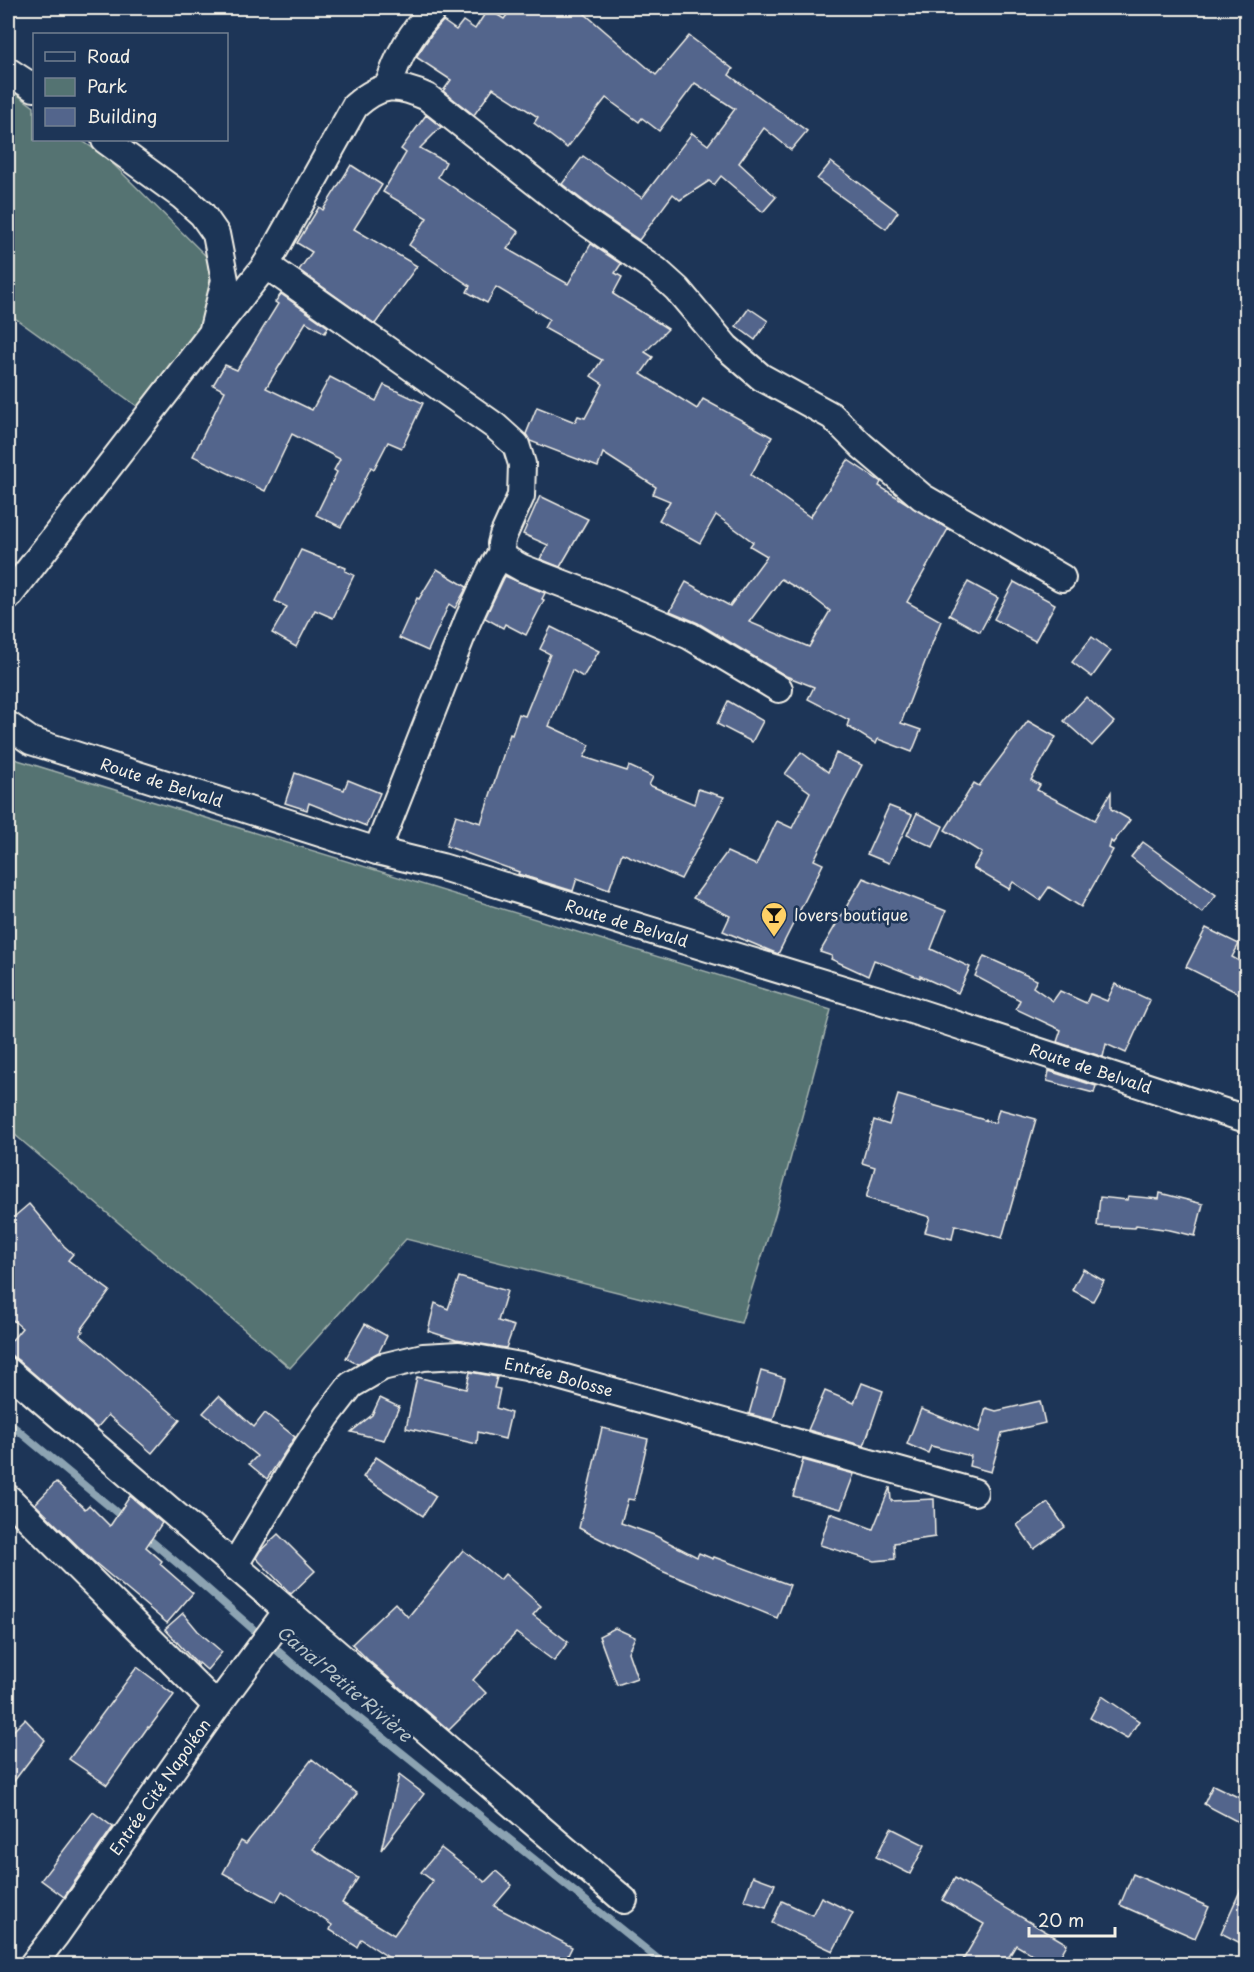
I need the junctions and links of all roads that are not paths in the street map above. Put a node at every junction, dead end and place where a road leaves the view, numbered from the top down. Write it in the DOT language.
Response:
graph roads {
  1 [pos="435,8"];
  2 [pos="8,71"];
  3 [pos="33,87"];
  4 [pos="388,87"];
  5 [pos="106,141"];
  6 [pos="266,266"];
  7 [pos="212,333"];
  8 [pos="502,552"];
  9 [pos="1062,578"];
  10 [pos="8,597"];
  11 [pos="779,689"];
  12 [pos="8,725"];
  13 [pos="377,850"];
  14 [pos="1246,1119"];
  15 [pos="8,1371"];
  16 [pos="974,1492"];
  17 [pos="8,1498"];
  18 [pos="234,1566"];
  19 [pos="287,1611"];
  20 [pos="217,1706"];
  21 [pos="624,1900"];
  22 [pos="33,1965"];
  1 -- 4 [label="street"];
  2 -- 3 [label="street"];
  4 -- 6 [label="street"];
  4 -- 9 [label="street"];
  5 -- 7 [label="street"];
  6 -- 7 [label="street"];
  6 -- 8 [label="street"];
  7 -- 10 [label="street"];
  8 -- 11 [label="street"];
  8 -- 13 [label="street"];
  12 -- 13 [label="street, Route de Belvald"];
  13 -- 14 [label="street, Route de Belvald"];
  15 -- 18 [label="street"];
  16 -- 18 [label="street, Entrée Bolosse"];
  17 -- 20 [label="street"];
  18 -- 19 [label="street"];
  19 -- 20 [label="street, Entrée Cité Napoléon"];
  19 -- 21 [label="street"];
  20 -- 22 [label="street, Entrée Cité Napoléon"];
}
